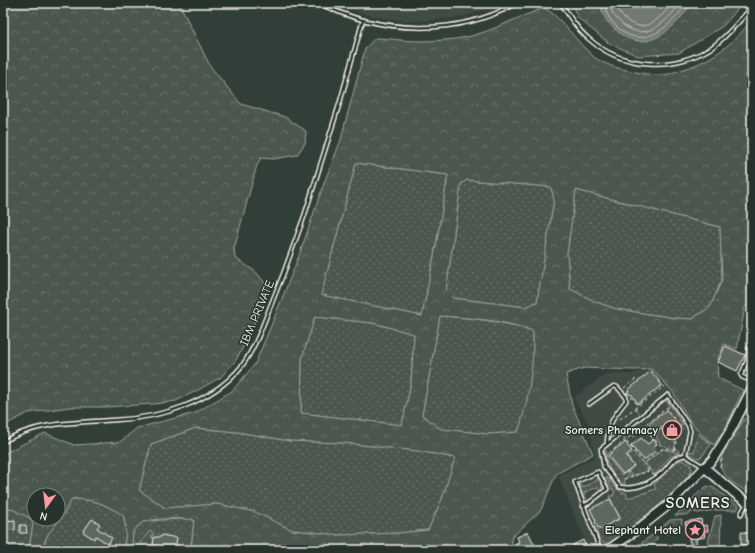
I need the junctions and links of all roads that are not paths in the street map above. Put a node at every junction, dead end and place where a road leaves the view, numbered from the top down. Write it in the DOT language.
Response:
graph roads {
  1 [pos="319,3"];
  2 [pos="516,3"];
  3 [pos="561,3"];
  4 [pos="752,7"];
  5 [pos="362,20"];
  6 [pos="752,342"];
  7 [pos="752,381"];
  8 [pos="751,392"];
  9 [pos="589,404"];
  10 [pos="3,442"];
  11 [pos="607,444"];
  12 [pos="686,454"];
  13 [pos="704,467"];
  14 [pos="750,504"];
  15 [pos="583,506"];
  16 [pos="741,514"];
  17 [pos="600,550"];
  18 [pos="608,550"];
  1 -- 5 [label="lane"];
  2 -- 5 [label="lane"];
  3 -- 4 [label="lane"];
  5 -- 10 [label="lane, IBM PRIVATE"];
  6 -- 7 [label="lane"];
  8 -- 13 [label="main road"];
  9 -- 11 [label="lane"];
  11 -- 12 [label="lane"];
  11 -- 12 [label="lane"];
  12 -- 13 [label="lane"];
  13 -- 14 [label="main road"];
  13 -- 18 [label="main road"];
  14 -- 16 [label="lane"];
  15 -- 15 [label="lane"];
  15 -- 17 [label="lane"];
}
